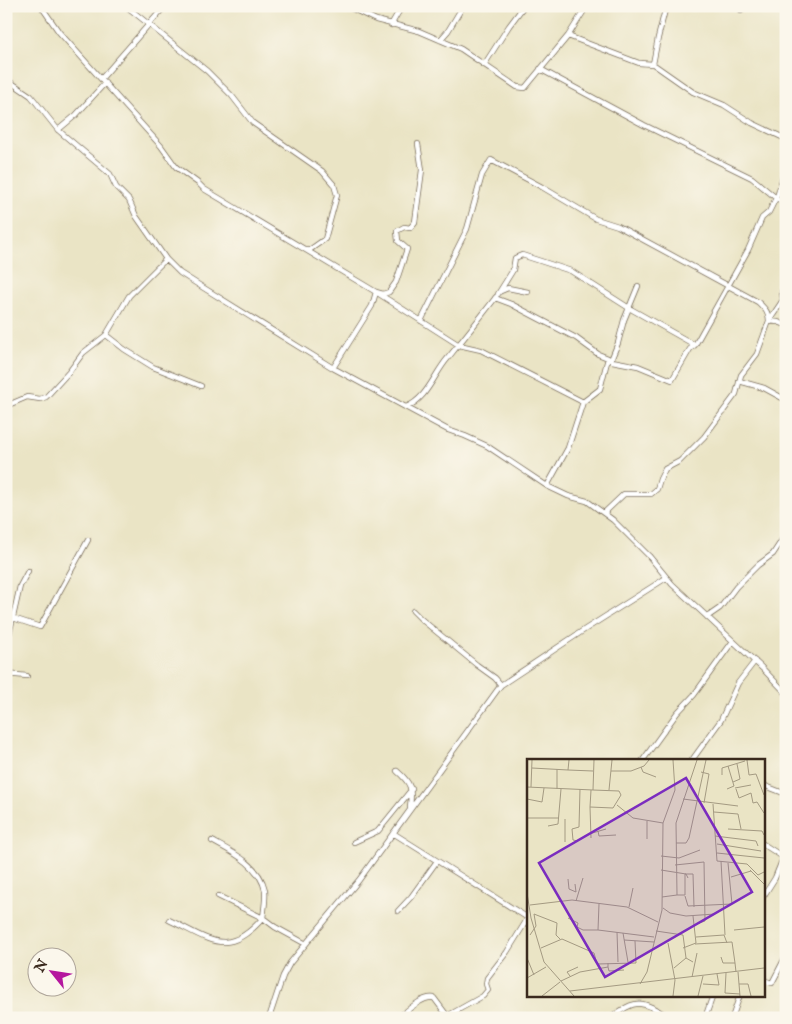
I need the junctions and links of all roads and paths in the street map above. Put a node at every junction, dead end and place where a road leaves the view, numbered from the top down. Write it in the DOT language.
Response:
graph roads {
  1 [pos="41,6"];
  2 [pos="126,6"];
  3 [pos="165,6"];
  4 [pos="347,6"];
  5 [pos="402,6"];
  6 [pos="463,6"];
  7 [pos="524,6"];
  8 [pos="587,6"];
  9 [pos="666,6"];
  10 [pos="148,25"];
  11 [pos="391,25"];
  12 [pos="568,36"];
  13 [pos="440,40"];
  14 [pos="653,64"];
  15 [pos="484,65"];
  16 [pos="540,69"];
  17 [pos="6,79"];
  18 [pos="103,81"];
  19 [pos="13,83"];
  20 [pos="6,86"];
  21 [pos="58,130"];
  22 [pos="786,139"];
  23 [pos="418,144"];
  24 [pos="786,165"];
  25 [pos="776,198"];
  26 [pos="786,203"];
  27 [pos="308,251"];
  28 [pos="166,259"];
  29 [pos="786,283"];
  30 [pos="638,286"];
  31 [pos="728,287"];
  32 [pos="376,292"];
  33 [pos="528,292"];
  34 [pos="496,296"];
  35 [pos="629,308"];
  36 [pos="421,321"];
  37 [pos="769,321"];
  38 [pos="786,325"];
  39 [pos="106,334"];
  40 [pos="459,345"];
  41 [pos="695,345"];
  42 [pos="610,360"];
  43 [pos="333,368"];
  44 [pos="739,381"];
  45 [pos="201,386"];
  46 [pos="786,400"];
  47 [pos="583,402"];
  48 [pos="414,404"];
  49 [pos="6,406"];
  50 [pos="406,407"];
  51 [pos="415,412"];
  52 [pos="547,486"];
  53 [pos="604,513"];
  54 [pos="786,534"];
  55 [pos="88,540"];
  56 [pos="28,572"];
  57 [pos="666,578"];
  58 [pos="413,611"];
  59 [pos="707,617"];
  60 [pos="13,618"];
  61 [pos="733,642"];
  62 [pos="6,648"];
  63 [pos="755,661"];
  64 [pos="6,674"];
  65 [pos="27,676"];
  66 [pos="501,685"];
  67 [pos="786,693"];
  68 [pos="644,759"];
  69 [pos="695,759"];
  70 [pos="397,771"];
  71 [pos="764,785"];
  72 [pos="412,789"];
  73 [pos="786,794"];
  74 [pos="410,809"];
  75 [pos="393,833"];
  76 [pos="212,841"];
  77 [pos="354,842"];
  78 [pos="764,845"];
  79 [pos="786,851"];
  80 [pos="783,857"];
  81 [pos="437,861"];
  82 [pos="764,895"];
  83 [pos="218,896"];
  84 [pos="398,911"];
  85 [pos="527,916"];
  86 [pos="263,918"];
  87 [pos="527,919"];
  88 [pos="169,920"];
  89 [pos="306,944"];
  90 [pos="786,956"];
  91 [pos="764,980"];
  92 [pos="713,996"];
  93 [pos="740,996"];
  94 [pos="268,1018"];
  95 [pos="398,1018"];
  96 [pos="611,1018"];
  97 [pos="670,1018"];
  98 [pos="705,1018"];
  99 [pos="732,1018"];
  1 -- 18 [label="street"];
  2 -- 10 [label="street"];
  3 -- 10 [label="street"];
  4 -- 11 [label="street"];
  5 -- 11 [label="street"];
  6 -- 13 [label="street"];
  7 -- 15 [label="street"];
  8 -- 12 [label="street"];
  9 -- 14 [label="street"];
  10 -- 18 [label="street"];
  10 -- 27 [label="street"];
  11 -- 13 [label="street"];
  12 -- 14 [label="street"];
  12 -- 16 [label="street"];
  13 -- 15 [label="street"];
  14 -- 22 [label="street"];
  15 -- 16 [label="street"];
  16 -- 25 [label="street"];
  17 -- 19 [label="street"];
  18 -- 21 [label="street"];
  18 -- 27 [label="street"];
  19 -- 20 [label="street"];
  19 -- 21 [label="street"];
  21 -- 28 [label="street"];
  23 -- 32 [label="street"];
  24 -- 25 [label="street"];
  25 -- 26 [label="street"];
  25 -- 31 [label="street"];
  27 -- 32 [label="street"];
  28 -- 39 [label="street"];
  28 -- 43 [label="street"];
  29 -- 37 [label="street"];
  30 -- 35 [label="street"];
  31 -- 36 [label="street"];
  31 -- 37 [label="street"];
  31 -- 41 [label="street"];
  32 -- 36 [label="street"];
  32 -- 43 [label="street"];
  33 -- 34 [label="street"];
  34 -- 35 [label="street"];
  34 -- 40 [label="street"];
  34 -- 42 [label="street"];
  35 -- 41 [label="street"];
  35 -- 42 [label="street"];
  36 -- 40 [label="street"];
  37 -- 38 [label="street"];
  37 -- 44 [label="street"];
  39 -- 45 [label="street"];
  39 -- 49 [label="street"];
  40 -- 47 [label="street"];
  40 -- 48 [label="street"];
  41 -- 42 [label="street"];
  42 -- 47 [label="street"];
  43 -- 50 [label="street"];
  44 -- 46 [label="street"];
  44 -- 53 [label="street"];
  47 -- 52 [label="street"];
  48 -- 50 [label="street"];
  48 -- 51 [label="street"];
  50 -- 51 [label="street"];
  51 -- 52 [label="street"];
  52 -- 53 [label="street"];
  53 -- 57 [label="street"];
  54 -- 59 [label="street"];
  55 -- 60 [label="street"];
  56 -- 60 [label="street"];
  57 -- 59 [label="street"];
  57 -- 66 [label="street"];
  58 -- 66 [label="street"];
  59 -- 61 [label="street"];
  60 -- 62 [label="street"];
  61 -- 63 [label="street"];
  61 -- 68 [label="street"];
  63 -- 67 [label="street"];
  63 -- 69 [label="street"];
  64 -- 65 [label="street"];
  66 -- 74 [label="street"];
  70 -- 72 [label="street"];
  71 -- 73 [label="street"];
  72 -- 74 [label="street"];
  72 -- 77 [label="street"];
  74 -- 75 [label="street"];
  75 -- 81 [label="street"];
  75 -- 89 [label="street"];
  76 -- 86 [label="street"];
  78 -- 80 [label="street"];
  79 -- 80 [label="street"];
  80 -- 82 [label="street"];
  81 -- 84 [label="street"];
  81 -- 85 [label="street"];
  83 -- 86 [label="street"];
  86 -- 88 [label="street"];
  86 -- 89 [label="street"];
  87 -- 95 [label="street"];
  89 -- 94 [label="street"];
  90 -- 91 [label="street"];
  92 -- 98 [label="street"];
  93 -- 99 [label="street"];
  96 -- 97 [label="street"];
}
